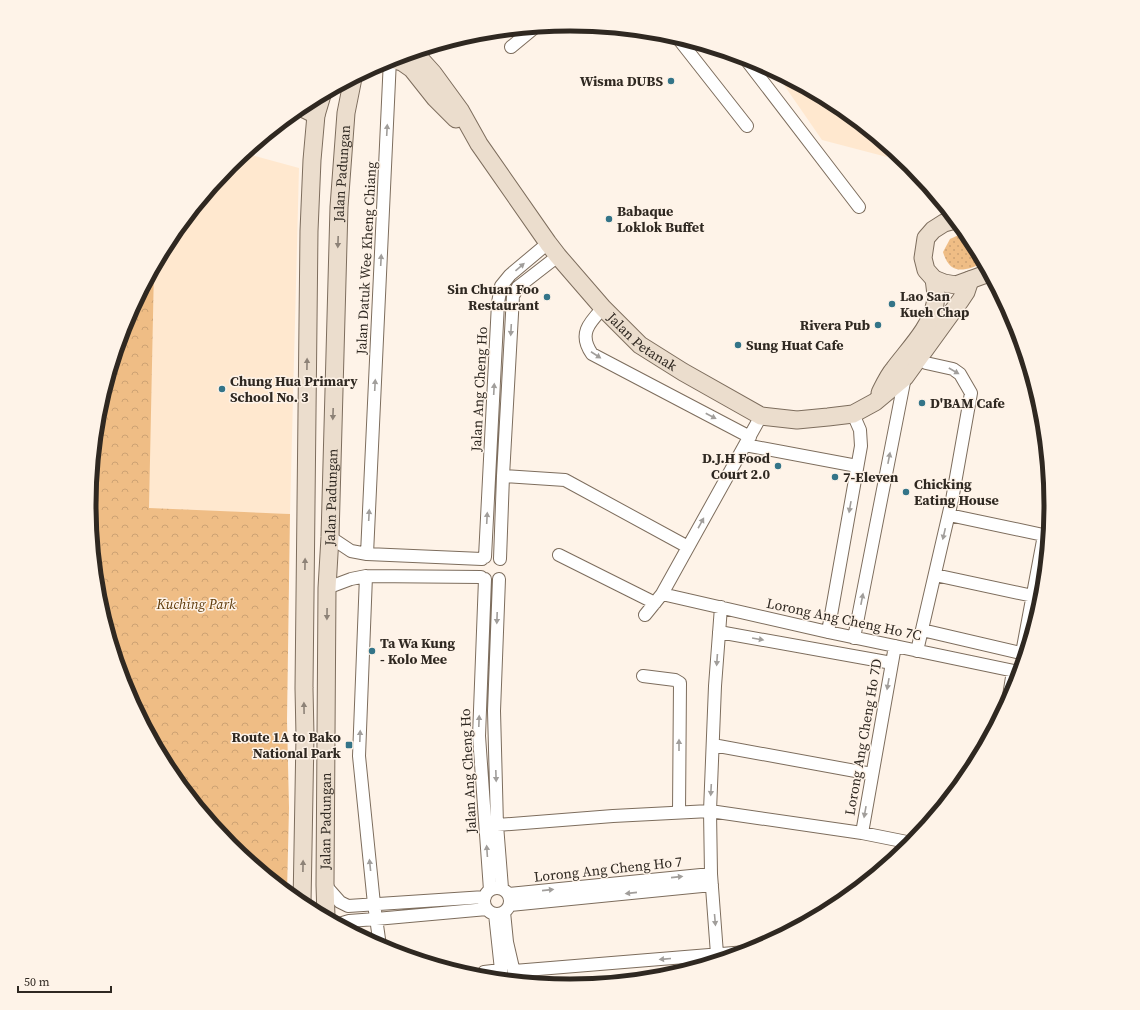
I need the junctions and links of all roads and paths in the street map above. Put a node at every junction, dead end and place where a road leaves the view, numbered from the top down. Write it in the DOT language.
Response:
graph roads {
  1 [pos="528,33"];
  2 [pos="683,45"];
  3 [pos="511,47"];
  4 [pos="418,56"];
  5 [pos="402,62"];
  6 [pos="391,66"];
  7 [pos="752,67"];
  8 [pos="353,84"];
  9 [pos="319,103"];
  10 [pos="307,111"];
  11 [pos="316,115"];
  12 [pos="746,126"];
  13 [pos="479,144"];
  14 [pos="859,207"];
  15 [pos="950,221"];
  16 [pos="548,243"];
  17 [pos="558,256"];
  18 [pos="984,275"];
  19 [pos="934,279"];
  20 [pos="970,280"];
  21 [pos="603,308"];
  22 [pos="919,357"];
  23 [pos="905,377"];
  24 [pos="875,402"];
  25 [pos="853,414"];
  26 [pos="761,416"];
  27 [pos="747,441"];
  28 [pos="857,466"];
  29 [pos="503,476"];
  30 [pos="949,514"];
  31 [pos="1043,534"];
  32 [pos="330,537"];
  33 [pos="688,547"];
  34 [pos="367,554"];
  35 [pos="559,555"];
  36 [pos="484,558"];
  37 [pos="500,559"];
  38 [pos="1041,560"];
  39 [pos="935,575"];
  40 [pos="366,576"];
  41 [pos="483,578"];
  42 [pos="499,579"];
  43 [pos="327,588"];
  44 [pos="1033,596"];
  45 [pos="659,598"];
  46 [pos="721,608"];
  47 [pos="645,615"];
  48 [pos="1028,628"];
  49 [pos="922,630"];
  50 [pos="719,632"];
  51 [pos="828,632"];
  52 [pos="854,638"];
  53 [pos="895,646"];
  54 [pos="917,651"];
  55 [pos="1020,653"];
  56 [pos="892,663"];
  57 [pos="1014,671"];
  58 [pos="643,676"];
  59 [pos="713,745"];
  60 [pos="872,774"];
  61 [pos="710,811"];
  62 [pos="679,812"];
  63 [pos="497,825"];
  64 [pos="862,833"];
  65 [pos="904,841"];
  66 [pos="711,879"];
  67 [pos="325,886"];
  68 [pos="302,896"];
  69 [pos="498,901"];
  70 [pos="374,904"];
  71 [pos="326,911"];
  72 [pos="376,918"];
  73 [pos="346,922"];
  74 [pos="379,938"];
  75 [pos="717,954"];
  76 [pos="723,954"];
  77 [pos="501,974"];
  78 [pos="515,976"];
  79 [pos="517,976"];
  1 -- 3 [label="street"];
  2 -- 12 [label="street"];
  4 -- 13 [label="main road, Jalan Petanak"];
  5 -- 13 [label="main road, Jalan Petanak"];
  34 -- 6 [label="street, Jalan Datuk Wee Kheng Chiang, one-way"];
  7 -- 14 [label="street"];
  8 -- 32 [label="main road, Jalan Padungan, one-way"];
  9 -- 11 [label="main road, Jalan Padungan"];
  10 -- 11 [label="main road"];
  68 -- 11 [label="main road, Jalan Padungan, one-way"];
  13 -- 16 [label="main road, Jalan Petanak"];
  15 -- 19 [label="main road"];
  16 -- 17 [label="main road, Jalan Petanak"];
  36 -- 16 [label="street, Jalan Ang Cheng Ho, one-way"];
  17 -- 21 [label="main road, Jalan Petanak"];
  17 -- 29 [label="street, Jalan Ang Cheng Ho, one-way"];
  18 -- 20 [label="main road"];
  19 -- 20 [label="main road"];
  19 -- 24 [label="main road"];
  20 -- 22 [label="main road, Jalan Petanak"];
  21 -- 26 [label="main road, Jalan Petanak"];
  21 -- 27 [label="street, one-way"];
  22 -- 23 [label="main road, Jalan Petanak"];
  22 -- 30 [label="street, one-way"];
  23 -- 24 [label="main road, Jalan Petanak"];
  52 -- 23 [label="street, one-way"];
  24 -- 25 [label="main road, Jalan Petanak"];
  25 -- 26 [label="main road, Jalan Petanak"];
  25 -- 28 [label="street"];
  26 -- 27 [label="street"];
  27 -- 28 [label="street"];
  33 -- 27 [label="street, one-way"];
  28 -- 51 [label="street, one-way"];
  29 -- 33 [label="street"];
  29 -- 37 [label="street, Jalan Ang Cheng Ho"];
  30 -- 31 [label="street"];
  30 -- 39 [label="street, one-way"];
  32 -- 34 [label="street"];
  32 -- 43 [label="main road, Jalan Padungan"];
  33 -- 45 [label="street"];
  34 -- 36 [label="street"];
  35 -- 45 [label="street, Lorong Ang Cheng Ho 7C"];
  36 -- 37 [label="street"];
  36 -- 41 [label="street"];
  37 -- 42 [label="street"];
  38 -- 44 [label="street"];
  39 -- 44 [label="street"];
  39 -- 49 [label="street"];
  40 -- 41 [label="street"];
  40 -- 43 [label="street"];
  70 -- 40 [label="street, one-way"];
  41 -- 42 [label="street"];
  69 -- 41 [label="street, Jalan Ang Cheng Ho, one-way"];
  42 -- 63 [label="street, Jalan Ang Cheng Ho, one-way"];
  43 -- 67 [label="main road, Jalan Padungan, one-way"];
  44 -- 48 [label="street"];
  45 -- 46 [label="street, Lorong Ang Cheng Ho 7C"];
  45 -- 47 [label="street"];
  46 -- 50 [label="street"];
  46 -- 51 [label="street, Lorong Ang Cheng Ho 7C"];
  49 -- 54 [label="street"];
  49 -- 55 [label="street"];
  50 -- 56 [label="street, one-way"];
  50 -- 59 [label="street, one-way"];
  51 -- 52 [label="street, Lorong Ang Cheng Ho 7C"];
  52 -- 53 [label="street, Lorong Ang Cheng Ho 7C"];
  53 -- 54 [label="street, Lorong Ang Cheng Ho 7C"];
  53 -- 56 [label="street, Lorong Ang Cheng Ho 7D"];
  54 -- 57 [label="street, Lorong Ang Cheng Ho 7C"];
  56 -- 60 [label="street, Lorong Ang Cheng Ho 7D, one-way"];
  62 -- 58 [label="street, one-way"];
  59 -- 60 [label="street"];
  59 -- 61 [label="street, one-way"];
  60 -- 64 [label="street, Lorong Ang Cheng Ho 7D, one-way"];
  61 -- 62 [label="street"];
  61 -- 64 [label="street"];
  61 -- 66 [label="street"];
  62 -- 63 [label="street"];
  63 -- 69 [label="street, Jalan Ang Cheng Ho"];
  64 -- 65 [label="street"];
  66 -- 69 [label="street, Lorong Ang Cheng Ho 7"];
  66 -- 75 [label="street, one-way"];
  67 -- 70 [label="street, Lorong Ang Cheng Ho 7"];
  67 -- 71 [label="main road, Jalan Padungan"];
  69 -- 70 [label="street, Lorong Ang Cheng Ho 7"];
  69 -- 72 [label="street, Lorong Ang Cheng Ho 7"];
  69 -- 77 [label="street, Jalan Ang Cheng Ho"];
  69 -- 78 [label="street, Jalan Ang Cheng Ho"];
  70 -- 72 [label="street"];
  72 -- 73 [label="street, Lorong Ang Cheng Ho 7"];
  72 -- 74 [label="street"];
  75 -- 76 [label="street"];
  75 -- 79 [label="street, one-way"];
}
